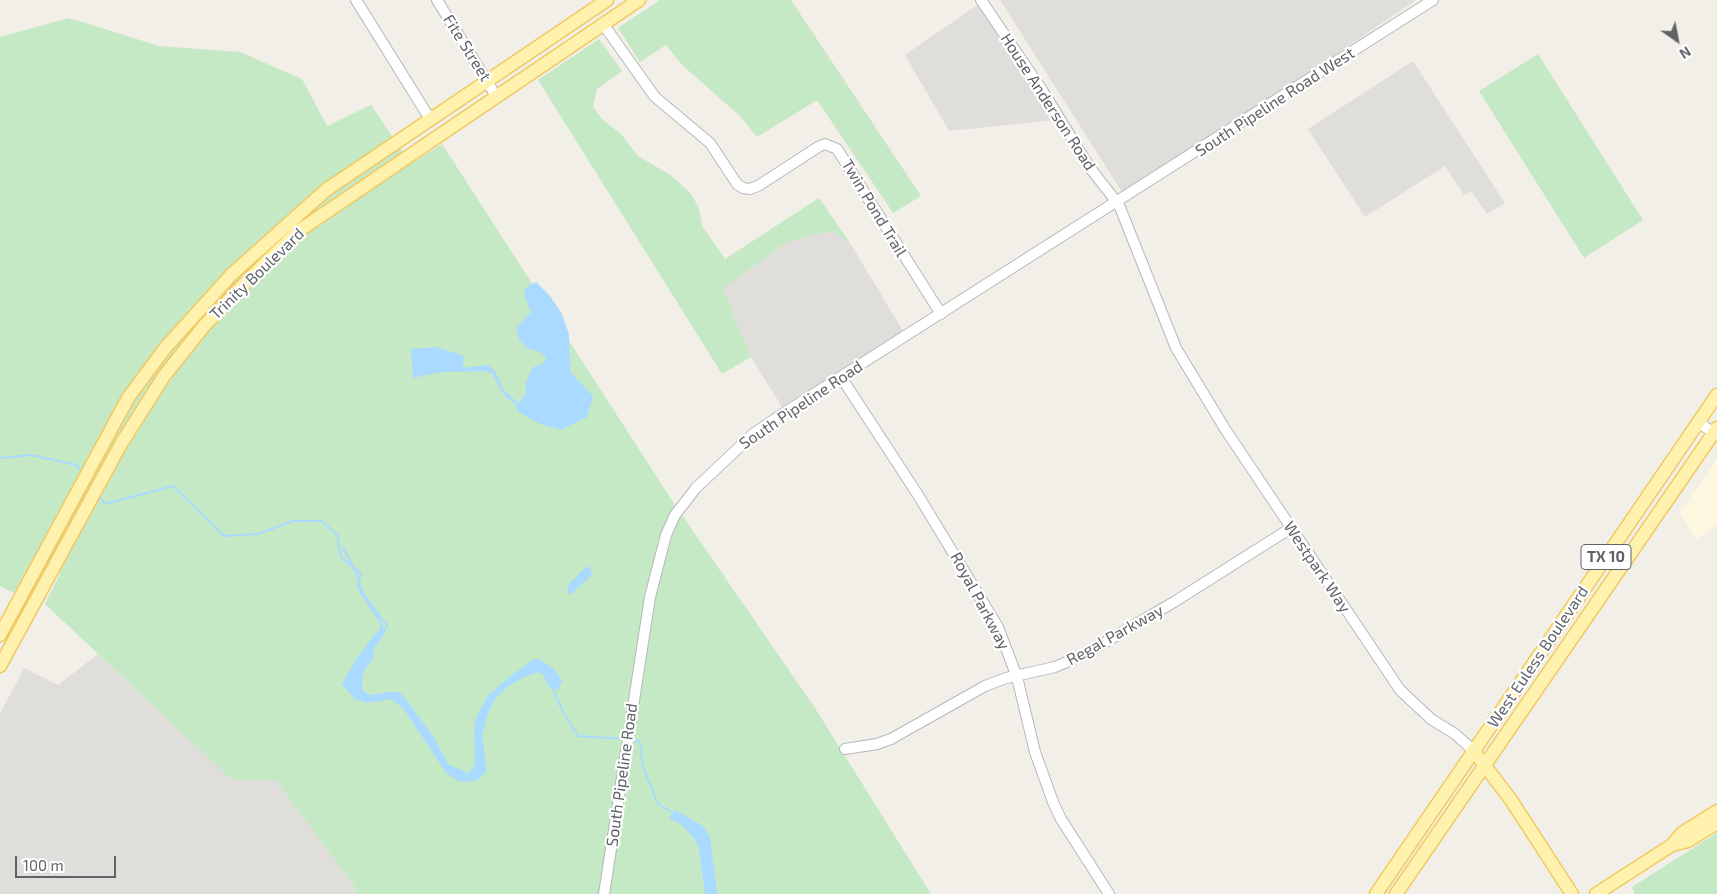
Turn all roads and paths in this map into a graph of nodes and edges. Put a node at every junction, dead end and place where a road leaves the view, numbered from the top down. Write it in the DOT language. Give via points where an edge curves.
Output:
graph roads {
  1 [pos="356,0"];
  2 [pos="437,0"];
  3 [pos="607,0"];
  4 [pos="639,0"];
  5 [pos="982,0"];
  6 [pos="1433,0"];
  7 [pos="603,24"];
  8 [pos="487,81"];
  9 [pos="496,96"];
  10 [pos="430,119"];
  11 [pos="1117,203"];
  12 [pos="941,314"];
  13 [pos="841,378"];
  14 [pos="1717,395"];
  15 [pos="1698,422"];
  16 [pos="1716,432"];
  17 [pos="1633,518"];
  18 [pos="1291,528"];
  19 [pos="1648,528"];
  20 [pos="0,635"];
  21 [pos="0,666"];
  22 [pos="1017,677"];
  23 [pos="845,749"];
  24 [pos="1473,750"];
  25 [pos="1486,766"];
  26 [pos="1717,811"];
  27 [pos="1717,823"];
  28 [pos="1672,845"];
  29 [pos="604,894"];
  30 [pos="1109,894"];
  31 [pos="1376,894"];
  32 [pos="1396,894"];
  33 [pos="1572,894"];
  34 [pos="1596,894"];
  1 -- 10 [label="street"];
  2 -- 8 [label="street, Fite Street"];
  3 -- 8 [label="main road, Trinity Boulevard"];
  4 -- 7 [label="main road, Trinity Boulevard"];
  5 -- 11 [label="street, House Anderson Road" via="1090,168"];
  6 -- 11 [label="street, South Pipeline Road West"];
  7 -- 9 [label="main road, Trinity Boulevard"];
  7 -- 12 [label="street, Twin Pond Trail" via="654,97 715,149 743,188 758,186 825,144 837,149"];
  8 -- 9 [label="street, Fite Street"];
  8 -- 10 [label="main road, Trinity Boulevard"];
  9 -- 21 [label="main road, Trinity Boulevard" via="297,232 204,326 164,376 121,444"];
  10 -- 20 [label="main road, Trinity Boulevard" via="326,190 232,274 166,346 128,398"];
  11 -- 12 [label="street, South Pipeline Road"];
  11 -- 18 [label="street, Westpark Way" via="1176,348"];
  12 -- 13 [label="street, South Pipeline Road"];
  13 -- 22 [label="street, Royal Parkway" via="978,592 998,627"];
  13 -- 29 [label="street, South Pipeline Road" via="753,434 682,505 664,544 650,597 636,677"];
  14 -- 15 [label="main road, West Euless Boulevard / TX 10"];
  15 -- 16 [label="street"];
  15 -- 17 [label="main road, West Euless Boulevard / TX 10"];
  16 -- 19 [label="main road, West Euless Boulevard / TX 10"];
  17 -- 19 [label="main road"];
  17 -- 24 [label="main road, West Euless Boulevard / TX 10"];
  18 -- 22 [label="street, Regal Parkway" via="1085,654 1055,667"];
  18 -- 24 [label="street, Westpark Way" via="1400,690 1431,719"];
  19 -- 25 [label="main road, West Euless Boulevard / TX 10"];
  22 -- 23 [label="street, Regal Parkway" via="985,686 891,739"];
  22 -- 30 [label="street, Royal Parkway" via="1035,752 1060,819"];
  24 -- 25 [label="main road, Westpark Way"];
  24 -- 31 [label="main road, West Euless Boulevard / TX 10"];
  25 -- 32 [label="main road, West Euless Boulevard / TX 10"];
  25 -- 33 [label="main road, Westpark Way"];
  26 -- 28 [label="main road" via="1682,833"];
  27 -- 28 [label="main road" via="1688,841"];
  28 -- 34 [label="main road"];
}
